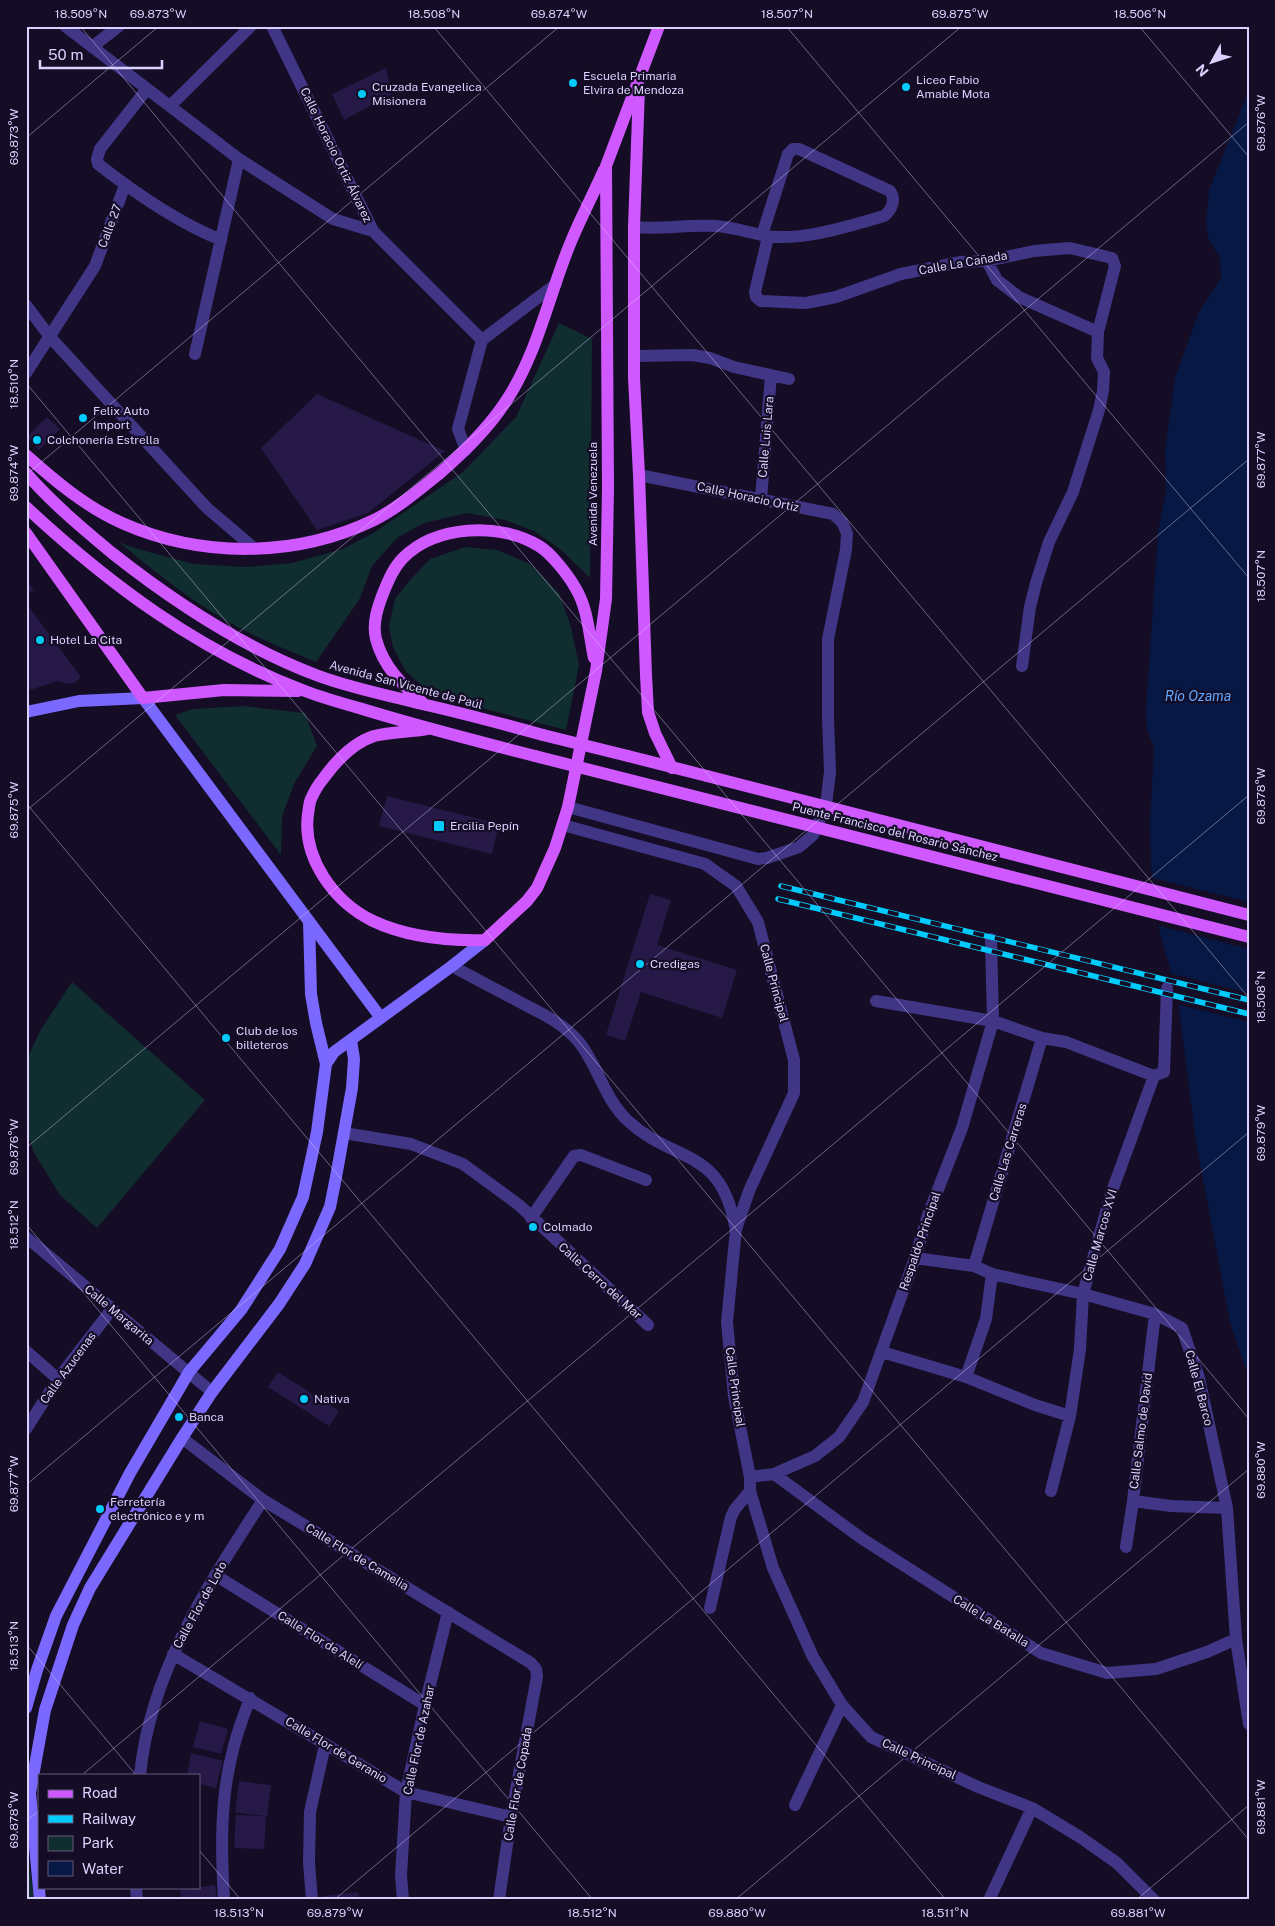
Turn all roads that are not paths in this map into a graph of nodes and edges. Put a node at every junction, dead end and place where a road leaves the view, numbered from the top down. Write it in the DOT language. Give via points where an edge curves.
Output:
graph roads {
  1 [pos="65,26"];
  2 [pos="119,26"];
  3 [pos="252,26"];
  4 [pos="272,26"];
  5 [pos="659,26"];
  6 [pos="92,46"];
  7 [pos="639,79"];
  8 [pos="147,89"];
  9 [pos="170,106"];
  10 [pos="240,159"];
  11 [pos="606,166"];
  12 [pos="125,185"];
  13 [pos="634,226"];
  14 [pos="373,231"];
  15 [pos="765,236"];
  16 [pos="221,240"];
  17 [pos="987,260"];
  18 [pos="556,284"];
  19 [pos="26,306"];
  20 [pos="1098,332"];
  21 [pos="50,337"];
  22 [pos="482,340"];
  23 [pos="195,354"];
  24 [pos="634,356"];
  25 [pos="26,373"];
  26 [pos="771,375"];
  27 [pos="790,379"];
  28 [pos="466,450"];
  29 [pos="26,455"];
  30 [pos="26,473"];
  31 [pos="639,475"];
  32 [pos="760,499"];
  33 [pos="26,507"];
  34 [pos="26,533"];
  35 [pos="255,548"];
  36 [pos="1022,666"];
  37 [pos="596,671"];
  38 [pos="305,691"];
  39 [pos="143,698"];
  40 [pos="424,704"];
  41 [pos="26,712"];
  42 [pos="478,718"];
  43 [pos="427,729"];
  44 [pos="543,735"];
  45 [pos="469,740"];
  46 [pos="672,768"];
  47 [pos="568,807"];
  48 [pos="563,824"];
  49 [pos="1249,915"];
  50 [pos="309,921"];
  51 [pos="1249,937"];
  52 [pos="991,939"];
  53 [pos="485,940"];
  54 [pos="452,966"];
  55 [pos="1167,988"];
  56 [pos="876,1001"];
  57 [pos="381,1018"];
  58 [pos="993,1021"];
  59 [pos="1042,1038"];
  60 [pos="351,1040"];
  61 [pos="326,1064"];
  62 [pos="1154,1076"];
  63 [pos="344,1133"];
  64 [pos="646,1180"];
  65 [pos="532,1218"];
  66 [pos="736,1229"];
  67 [pos="26,1237"];
  68 [pos="915,1258"];
  69 [pos="974,1266"];
  70 [pos="992,1274"];
  71 [pos="1083,1294"];
  72 [pos="112,1309"];
  73 [pos="1155,1314"];
  74 [pos="648,1324"];
  75 [pos="26,1351"];
  76 [pos="882,1352"];
  77 [pos="189,1372"];
  78 [pos="966,1377"];
  79 [pos="58,1379"];
  80 [pos="212,1392"];
  81 [pos="1070,1416"];
  82 [pos="26,1429"];
  83 [pos="182,1438"];
  84 [pos="774,1474"];
  85 [pos="750,1477"];
  86 [pos="750,1491"];
  87 [pos="1051,1491"];
  88 [pos="263,1500"];
  89 [pos="1133,1501"];
  90 [pos="1227,1508"];
  91 [pos="1126,1548"];
  92 [pos="215,1575"];
  93 [pos="710,1608"];
  94 [pos="448,1612"];
  95 [pos="1236,1639"];
  96 [pos="173,1654"];
  97 [pos="536,1669"];
  98 [pos="250,1698"];
  99 [pos="425,1705"];
  100 [pos="842,1705"];
  101 [pos="26,1708"];
  102 [pos="1249,1724"];
  103 [pos="324,1745"];
  104 [pos="140,1774"];
  105 [pos="406,1792"];
  106 [pos="795,1805"];
  107 [pos="1032,1808"];
  108 [pos="32,1814"];
  109 [pos="511,1818"];
  110 [pos="38,1878"];
  111 [pos="224,1900"];
  112 [pos="312,1900"];
  113 [pos="403,1900"];
  114 [pos="500,1900"];
  115 [pos="989,1900"];
  116 [pos="1154,1900"];
  1 -- 6 [label="street"];
  2 -- 6 [label="street"];
  3 -- 9 [label="street"];
  4 -- 14 [label="street, Calle Horacio Ortiz Álvarez"];
  5 -- 7 [label="main road, Avenida Venezuela"];
  6 -- 8 [label="street"];
  7 -- 11 [label="main road, Avenida Venezuela"];
  7 -- 13 [label="main road"];
  8 -- 9 [label="street"];
  8 -- 12 [label="street" via="100,149 97,159 98,164"];
  9 -- 10 [label="street"];
  10 -- 14 [label="street" via="332,219"];
  10 -- 16 [label="street"];
  11 -- 18 [label="main road" via="570,244"];
  11 -- 37 [label="main road, Avenida Venezuela" via="606,599"];
  12 -- 16 [label="street" via="200,232"];
  12 -- 21 [label="street, Calle 27" via="95,266"];
  13 -- 15 [label="street" via="655,229 717,226"];
  13 -- 24 [label="main road"];
  14 -- 22 [label="street, Calle Horacio Ortiz Álvarez"];
  15 -- 15 [label="street" via="836,230 884,216 894,200 890,190 793,149 788,154"];
  15 -- 17 [label="street, Calle La Cañada" via="755,292 761,301 806,303 836,297 901,274"];
  16 -- 23 [label="street"];
  17 -- 20 [label="street" via="997,280 1019,297"];
  17 -- 20 [label="street, Calle La Cañada" via="1070,248 1112,258 1115,266"];
  18 -- 22 [label="street"];
  18 -- 28 [label="main road" via="539,333 508,399"];
  19 -- 21 [label="street"];
  20 -- 36 [label="street" via="1097,358 1104,372 1099,410 1073,492 1049,542 1036,583"];
  21 -- 25 [label="street, Calle 27"];
  21 -- 35 [label="street" via="207,508"];
  22 -- 28 [label="street" via="458,429"];
  24 -- 26 [label="street" via="693,354"];
  24 -- 31 [label="main road"];
  26 -- 27 [label="street"];
  26 -- 32 [label="street, Calle Luis Lara"];
  28 -- 35 [label="main road" via="412,496 374,520 336,536 292,546"];
  29 -- 35 [label="main road" via="86,503 120,522 163,539 205,547"];
  30 -- 40 [label="main road, Avenida San Vicente de Paúl" via="87,533 146,580 198,615 264,652 316,675"];
  31 -- 32 [label="street, Calle Horacio Ortiz"];
  31 -- 46 [label="main road" via="648,712"];
  32 -- 47 [label="street, Calle Horacio Ortiz" via="833,514 847,533 828,639 830,772 826,805 814,835 799,847 758,859"];
  33 -- 38 [label="main road" via="120,589 184,632"];
  34 -- 39 [label="main road"];
  37 -- 40 [label="main road" via="586,612 576,589 540,546 499,532 439,535 403,558 390,577 375,616 375,638 382,656 404,687"];
  37 -- 47 [label="main road, Avenida Venezuela"];
  38 -- 39 [label="main road" via="224,690"];
  38 -- 43 [label="main road"];
  39 -- 41 [label="main road" via="80,700"];
  39 -- 50 [label="main road"];
  40 -- 42 [label="main road, Avenida San Vicente de Paúl"];
  42 -- 44 [label="main road, Avenida San Vicente de Paúl"];
  42 -- 45 [label="main road"];
  43 -- 45 [label="main road"];
  43 -- 53 [label="main road" via="374,736 352,747 333,765 310,800 308,846 316,867 331,886 350,906 372,920 421,935 463,941"];
  44 -- 46 [label="main road, Puente Francisco del Rosario Sánchez, bridge"];
  45 -- 51 [label="main road, Puente Francisco del Rosario Sánchez, bridge"];
  46 -- 49 [label="main road, Puente Francisco del Rosario Sánchez, bridge"];
  47 -- 48 [label="main road, Avenida Venezuela"];
  48 -- 53 [label="main road, Avenida Venezuela" via="538,888"];
  48 -- 66 [label="street, Calle Principal" via="705,864 736,886 758,922 794,1060 794,1093 748,1191"];
  50 -- 57 [label="main road"];
  50 -- 61 [label="main road" via="311,994"];
  52 -- 58 [label="street, Respaldo Principal"];
  53 -- 54 [label="main road"];
  54 -- 57 [label="main road"];
  54 -- 66 [label="street" via="546,1014 566,1029 583,1048 605,1091 626,1118 653,1139 691,1156 713,1174 728,1198"];
  55 -- 62 [label="street, Calle Marcos XVI" via="1164,1072"];
  56 -- 58 [label="street"];
  57 -- 60 [label="main road"];
  58 -- 59 [label="street"];
  58 -- 68 [label="street, Respaldo Principal" via="962,1128"];
  59 -- 62 [label="street" via="1066,1042"];
  59 -- 69 [label="street, Calle Las Carreras"];
  60 -- 61 [label="main road" via="334,1052"];
  60 -- 63 [label="main road" via="354,1059 352,1088"];
  61 -- 77 [label="main road" via="317,1132 303,1197 280,1249 242,1310"];
  62 -- 71 [label="street, Calle Marcos XVI" via="1111,1194"];
  63 -- 65 [label="street, Calle Cerro del Mar" via="411,1144 463,1164"];
  63 -- 80 [label="main road" via="330,1207 305,1264"];
  64 -- 65 [label="street" via="581,1155 574,1156"];
  65 -- 74 [label="street, Calle Cerro del Mar"];
  66 -- 85 [label="street, Calle Principal" via="727,1322 734,1396"];
  67 -- 72 [label="street, Calle Margarita"];
  68 -- 69 [label="street, Calle El Barco"];
  68 -- 76 [label="street, Respaldo Principal"];
  69 -- 70 [label="street, Calle El Barco"];
  70 -- 71 [label="street, Calle El Barco"];
  70 -- 78 [label="street" via="986,1319"];
  71 -- 73 [label="street, Calle El Barco"];
  71 -- 81 [label="street, Calle Marcos XVI" via="1080,1350"];
  72 -- 77 [label="street, Calle Margarita"];
  72 -- 79 [label="street, Calle Azucenas"];
  73 -- 89 [label="street, Calle Salmo de David"];
  73 -- 90 [label="street, Calle El Barco" via="1182,1328 1199,1378"];
  75 -- 79 [label="street"];
  76 -- 78 [label="street"];
  76 -- 84 [label="street, Respaldo Principal" via="863,1402 839,1437 815,1456"];
  77 -- 80 [label="street, Calle Margarita"];
  77 -- 101 [label="main road" via="130,1473 56,1616"];
  78 -- 81 [label="street"];
  79 -- 82 [label="street, Calle Azucenas"];
  80 -- 83 [label="main road"];
  81 -- 87 [label="street, Calle Marcos XVI"];
  83 -- 88 [label="street, Calle Flor de Camelia"];
  83 -- 108 [label="main road" via="90,1588 73,1625 45,1710 30,1793"];
  84 -- 85 [label="street, Respaldo Principal"];
  84 -- 95 [label="street, Calle La Batalla" via="861,1538 1041,1652 1107,1673 1156,1669"];
  85 -- 86 [label="street, Calle Principal"];
  86 -- 93 [label="street" via="731,1517"];
  86 -- 100 [label="street, Calle Principal" via="774,1568 813,1657"];
  88 -- 92 [label="street, Calle Flor de Loto"];
  88 -- 94 [label="street, Calle Flor de Camelia"];
  89 -- 90 [label="street"];
  89 -- 91 [label="street, Calle Salmo de David"];
  90 -- 95 [label="street, Calle El Barco"];
  92 -- 96 [label="street, Calle Flor de Loto"];
  92 -- 99 [label="street, Calle Flor de Alelí"];
  94 -- 97 [label="street, Calle Flor de Camelia"];
  94 -- 99 [label="street, Calle Flor de Azahar"];
  95 -- 102 [label="street, Calle El Barco"];
  96 -- 98 [label="street, Calle Flor de Geranio"];
  96 -- 104 [label="street, Calle Flor de Loto" via="151,1716"];
  97 -- 109 [label="street, Calle Flor de Copada"];
  98 -- 103 [label="street, Calle Flor de Geranio"];
  98 -- 111 [label="street" via="233,1749 225,1792 222,1822"];
  99 -- 105 [label="street, Calle Flor de Azahar"];
  100 -- 106 [label="street"];
  100 -- 107 [label="street, Calle Principal" via="872,1736 978,1787"];
  103 -- 105 [label="street, Calle Flor de Geranio"];
  103 -- 112 [label="street" via="310,1812"];
  105 -- 109 [label="street, Calle Flor de Geranio"];
  105 -- 113 [label="street, Calle Flor de Azahar" via="401,1875"];
  107 -- 115 [label="street"];
  107 -- 116 [label="street, Calle Principal" via="1116,1863"];
  108 -- 110 [label="main road"];
  109 -- 114 [label="street, Calle Flor de Copada"];
}
